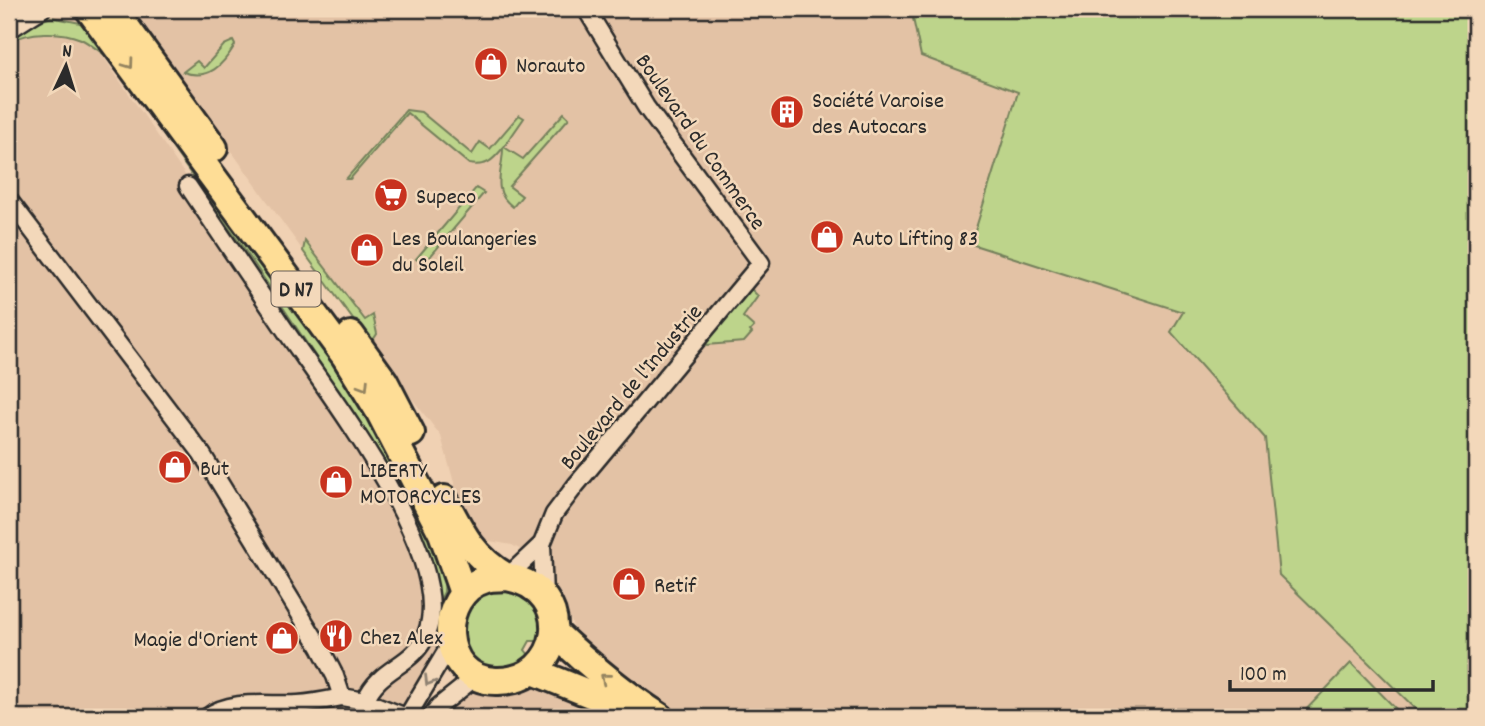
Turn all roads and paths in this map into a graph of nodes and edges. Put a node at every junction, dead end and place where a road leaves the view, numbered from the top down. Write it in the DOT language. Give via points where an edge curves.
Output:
graph roads {
  1 [pos="42,9"];
  2 [pos="89,9"];
  3 [pos="113,9"];
  4 [pos="586,9"];
  5 [pos="9,30"];
  6 [pos="188,186"];
  7 [pos="9,200"];
  8 [pos="761,263"];
  9 [pos="542,544"];
  10 [pos="507,577"];
  11 [pos="463,593"];
  12 [pos="544,596"];
  13 [pos="555,633"];
  14 [pos="450,645"];
  15 [pos="533,671"];
  16 [pos="477,676"];
  17 [pos="342,697"];
  18 [pos="365,701"];
  19 [pos="207,717"];
  20 [pos="406,717"];
  21 [pos="431,717"];
  22 [pos="630,717"];
  23 [pos="660,717"];
  1 -- 5 [label="street"];
  2 -- 11 [label="main road, D N7, one-way" via="345,356 442,533"];
  3 -- 10 [label="main road, D N7" via="384,382 475,552"];
  4 -- 8 [label="street, Boulevard du Commerce" via="646,107"];
  6 -- 18 [label="street" via="397,501 422,559 430,584 428,631 410,658 370,687"];
  7 -- 17 [label="street" via="202,454 320,647"];
  8 -- 9 [label="street, Boulevard de l'Industrie" via="569,494 554,514"];
  9 -- 10 [label="street, Boulevard de l'Industrie"];
  9 -- 12 [label="street, Boulevard de l'Industrie"];
  10 -- 11 [label="main road" via="488,578"];
  10 -- 12 [label="main road" via="521,580"];
  11 -- 14 [label="main road" via="450,620"];
  12 -- 13 [label="main road" via="552,608"];
  13 -- 15 [label="main road" via="544,659"];
  23 -- 13 [label="main road, one-way" via="626,695"];
  14 -- 16 [label="main road" via="455,657"];
  14 -- 20 [label="street, one-way"];
  15 -- 16 [label="main road" via="518,679 495,681"];
  15 -- 22 [label="main road" via="595,696"];
  16 -- 21 [label="street"];
  17 -- 18 [label="street"];
  17 -- 19 [label="street" via="298,704 244,704"];
  18 -- 20 [label="street"];
}
